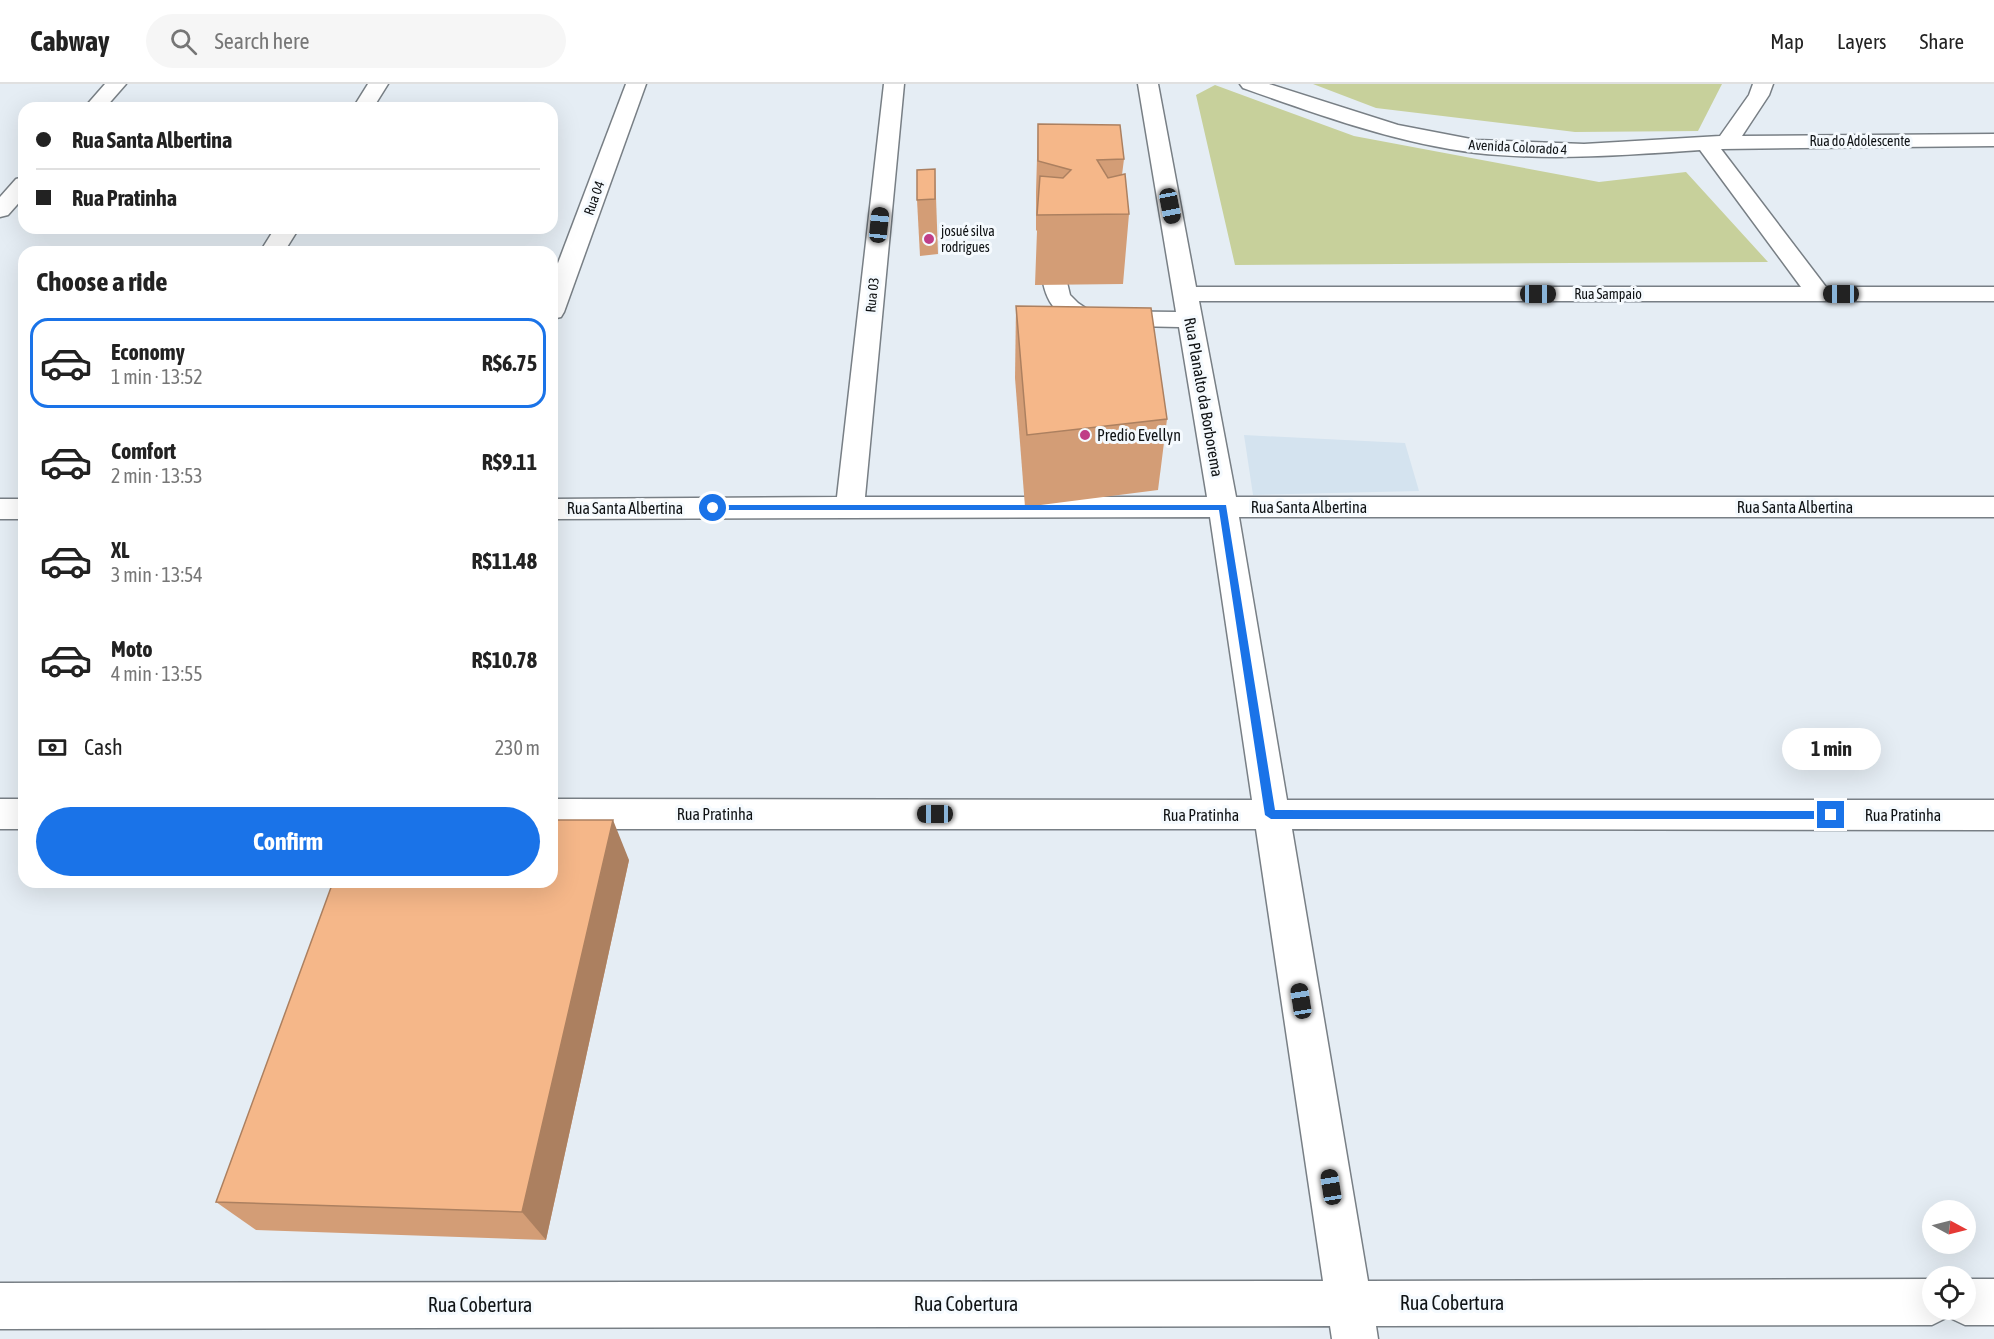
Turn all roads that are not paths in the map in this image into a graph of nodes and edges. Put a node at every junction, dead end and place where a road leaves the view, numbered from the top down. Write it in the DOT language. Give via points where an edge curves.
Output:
graph roads {
  1 [pos="116,84"];
  2 [pos="378,84"];
  3 [pos="636,84"];
  4 [pos="894,84"];
  5 [pos="1250,84"];
  6 [pos="1763,84"];
  7 [pos="1155,88"];
  8 [pos="100,102"];
  9 [pos="367,102"];
  10 [pos="1764,116"];
  11 [pos="1994,140"];
  12 [pos="1837,141"];
  13 [pos="1716,142"];
  14 [pos="18,190"];
  15 [pos="0,210"];
  16 [pos="1053,215"];
  17 [pos="1819,294"];
  18 [pos="1994,294"];
  19 [pos="558,296"];
  20 [pos="1189,307"];
  21 [pos="1085,318"];
  22 [pos="1059,328"];
  23 [pos="850,507"];
  24 [pos="1223,507"];
  25 [pos="1994,507"];
  26 [pos="0,509"];
  27 [pos="18,509"];
  28 [pos="558,509"];
  29 [pos="0,814"];
  30 [pos="18,814"];
  31 [pos="558,814"];
  32 [pos="1271,815"];
  33 [pos="1994,815"];
  34 [pos="1922,1302"];
  35 [pos="1976,1302"];
  36 [pos="1994,1302"];
  37 [pos="0,1306"];
  38 [pos="1352,1321"];
  1 -- 8 [label="street"];
  2 -- 9 [label="street"];
  3 -- 19 [label="street, Rua 04"];
  4 -- 23 [label="street, Rua 03"];
  5 -- 13 [label="street, Avenida Colorado 4" via="1383,128 1488,147 1568,150"];
  6 -- 10 [label="street"];
  7 -- 20 [label="street, Rua Planalto da Borborema"];
  10 -- 12 [label="street"];
  10 -- 13 [label="street"];
  11 -- 12 [label="street, Rua do Adolescente"];
  12 -- 13 [label="street, Rua do Adolescente"];
  13 -- 17 [label="street"];
  14 -- 15 [label="street"];
  16 -- 21 [label="street" via="1053,274 1058,297"];
  17 -- 18 [label="street, Rua Sampaio"];
  17 -- 20 [label="street, Rua Sampaio"];
  20 -- 21 [label="street, Rua Sampaio"];
  20 -- 24 [label="street, Rua Planalto da Borborema"];
  21 -- 22 [label="street, Rua Sampaio" via="1058,320"];
  23 -- 24 [label="street, Rua Santa Albertina"];
  23 -- 28 [label="street, Rua Santa Albertina"];
  24 -- 25 [label="street, Rua Santa Albertina"];
  24 -- 32 [label="street, Rua Planalto da Borborema"];
  26 -- 27 [label="street"];
  29 -- 30 [label="street"];
  31 -- 32 [label="street, Rua Pratinha"];
  32 -- 33 [label="street, Rua Pratinha"];
  32 -- 38 [label="street, Rua Planalto da Borborema"];
  34 -- 38 [label="street, Rua Cobertura"];
  35 -- 36 [label="street"];
  37 -- 38 [label="street, Rua Cobertura"];
}
